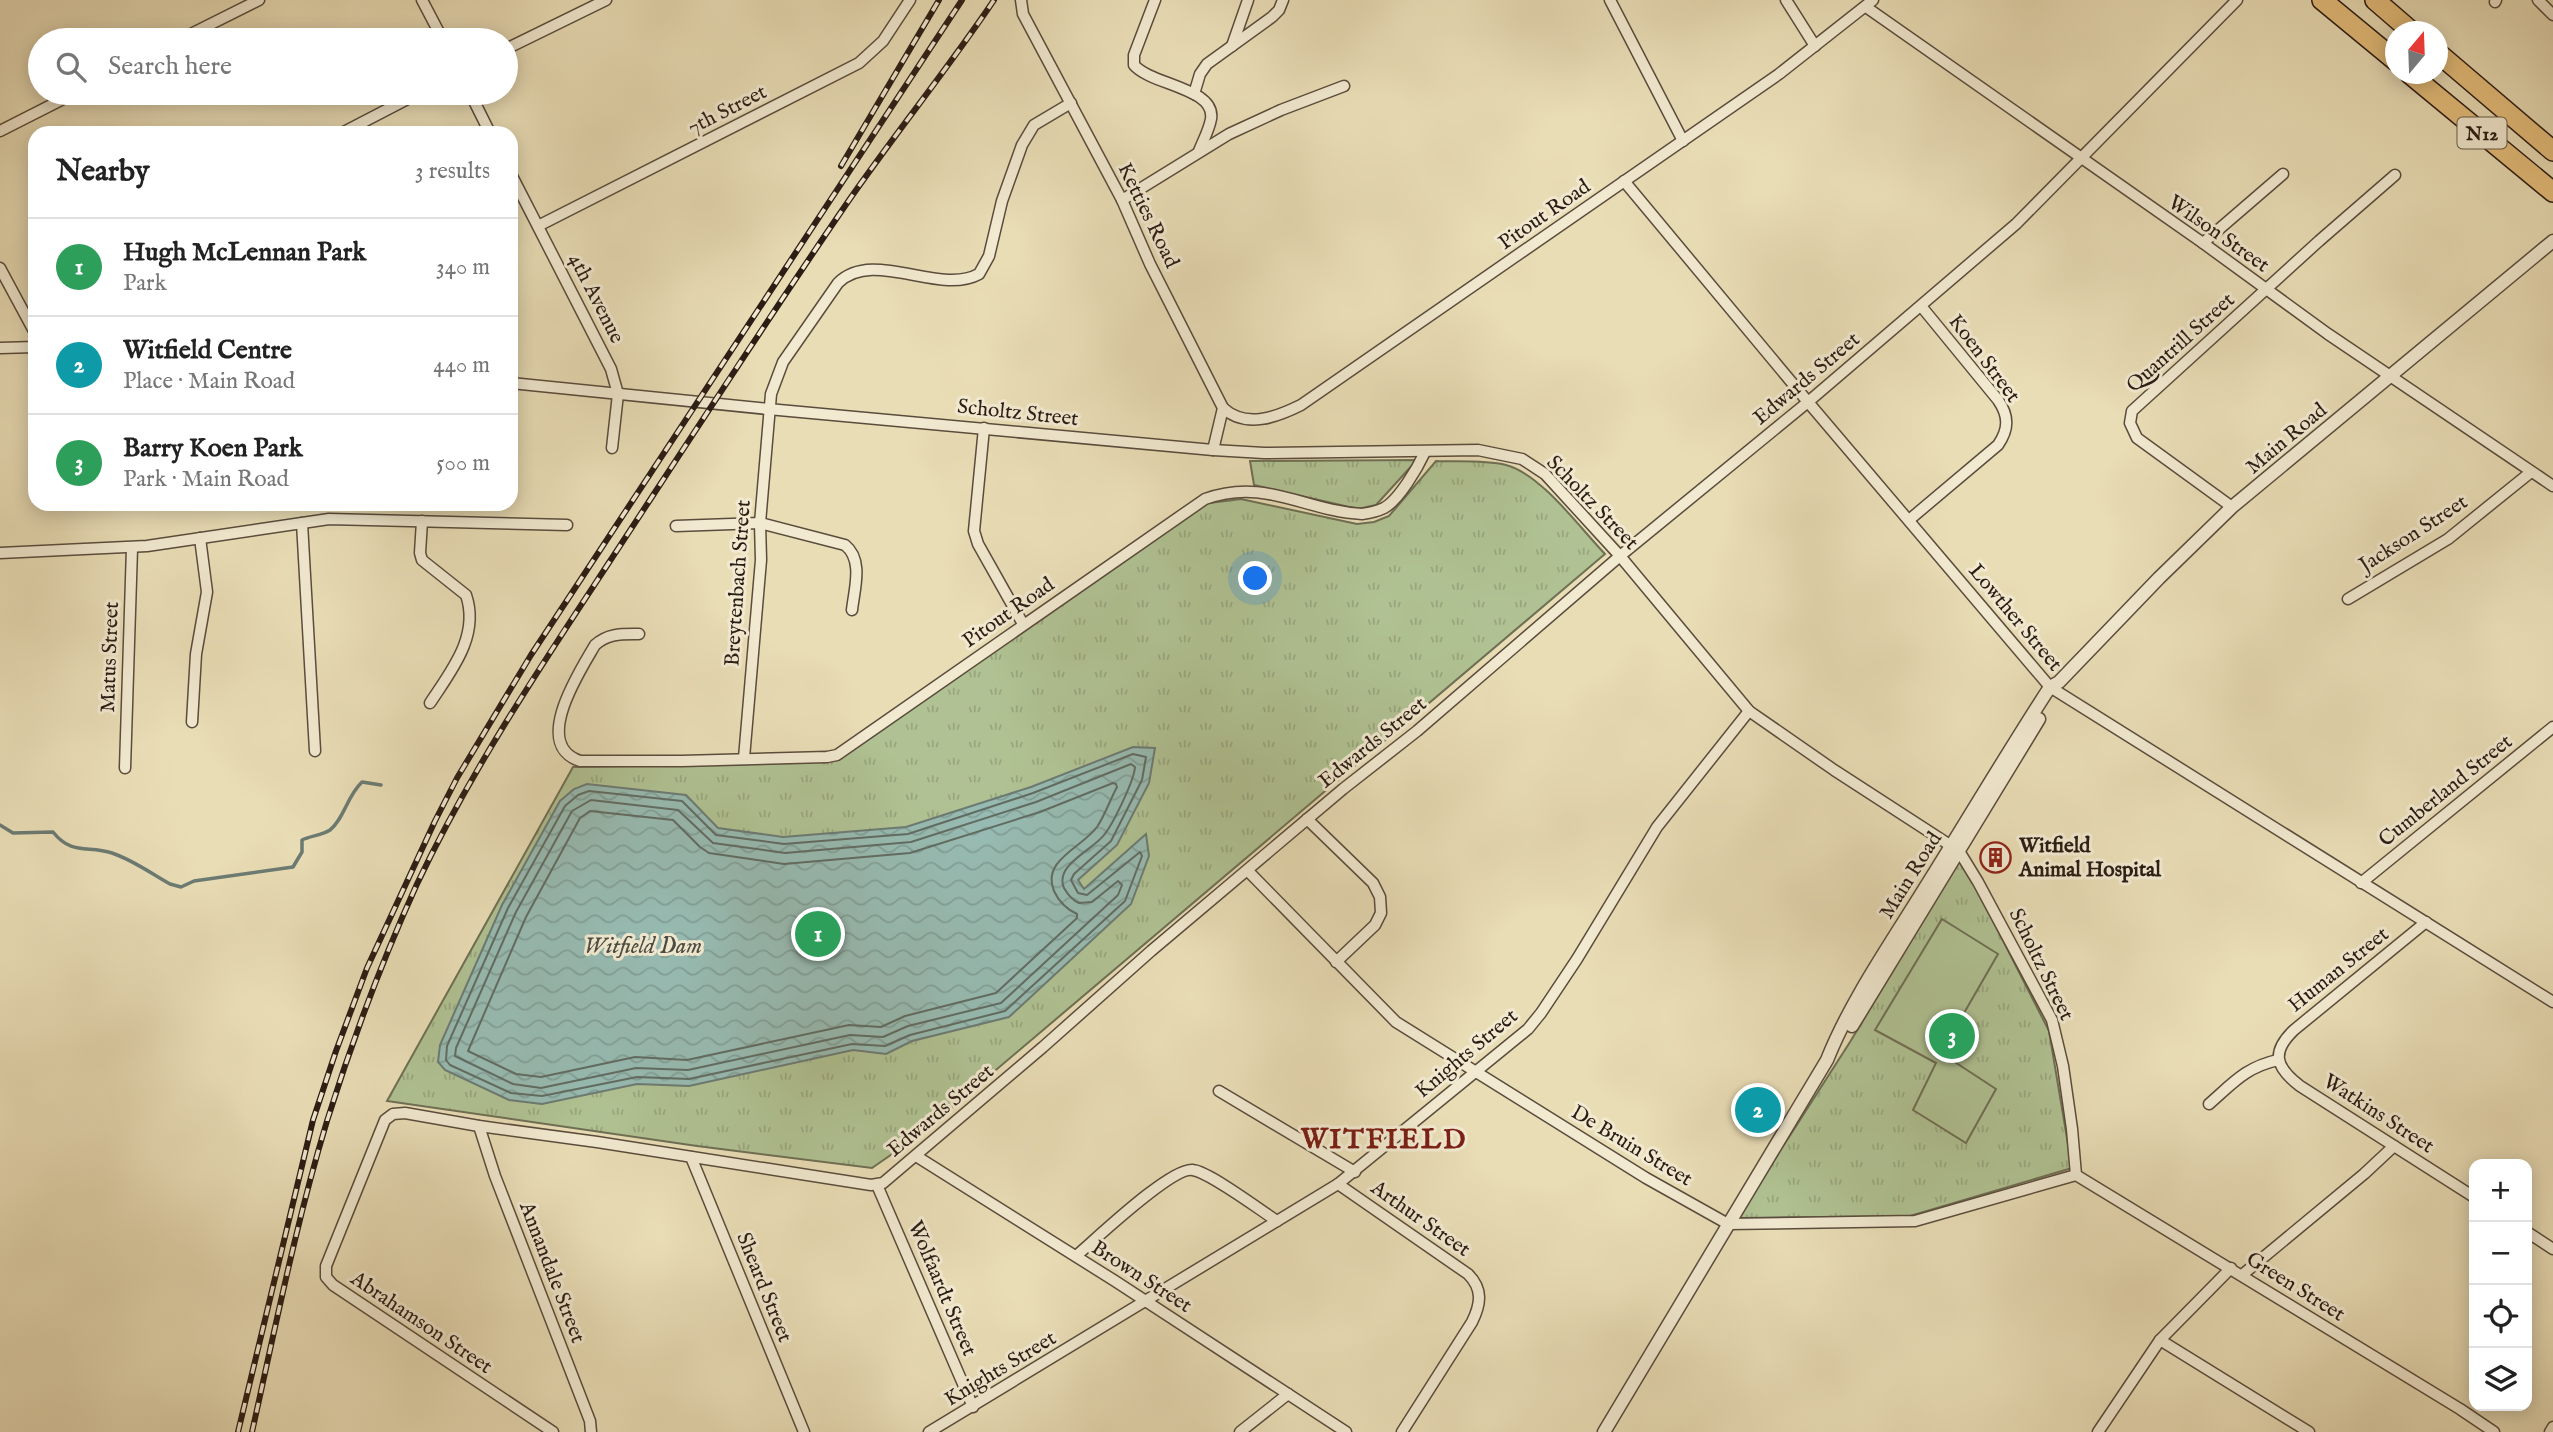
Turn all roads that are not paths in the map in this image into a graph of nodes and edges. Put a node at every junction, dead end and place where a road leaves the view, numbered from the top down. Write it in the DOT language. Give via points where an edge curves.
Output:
graph roads {
  1 [pos="259,0"];
  2 [pos="422,0"];
  3 [pos="606,0"];
  4 [pos="910,0"];
  5 [pos="1021,0"];
  6 [pos="1155,0"];
  7 [pos="1248,0"];
  8 [pos="1283,0"];
  9 [pos="1610,0"];
  10 [pos="1786,0"];
  11 [pos="2237,0"];
  12 [pos="2322,0"];
  13 [pos="2375,0"];
  14 [pos="2538,0"];
  15 [pos="1870,3"];
  16 [pos="2553,15"];
  17 [pos="2399,21"];
  18 [pos="203,28"];
  19 [pos="437,28"];
  20 [pos="518,43"];
  21 [pos="1232,46"];
  22 [pos="1815,46"];
  23 [pos="2385,52"];
  24 [pos="2448,62"];
  25 [pos="2422,84"];
  26 [pos="1343,86"];
  27 [pos="1194,94"];
  28 [pos="1071,103"];
  29 [pos="51,105"];
  30 [pos="396,105"];
  31 [pos="476,105"];
  32 [pos="355,126"];
  33 [pos="486,126"];
  34 [pos="0,131"];
  35 [pos="1683,141"];
  36 [pos="1199,151"];
  37 [pos="2553,151"];
  38 [pos="2081,158"];
  39 [pos="2283,174"];
  40 [pos="2395,175"];
  41 [pos="1624,181"];
  42 [pos="518,187"];
  43 [pos="2553,192"];
  44 [pos="1122,200"];
  45 [pos="538,226"];
  46 [pos="2553,241"];
  47 [pos="2203,243"];
  48 [pos="0,268"];
  49 [pos="2267,290"];
  50 [pos="1921,306"];
  51 [pos="28,320"];
  52 [pos="28,347"];
  53 [pos="0,348"];
  54 [pos="2391,375"];
  55 [pos="518,384"];
  56 [pos="618,394"];
  57 [pos="1808,402"];
  58 [pos="1223,408"];
  59 [pos="768,409"];
  60 [pos="984,428"];
  61 [pos="612,448"];
  62 [pos="1213,450"];
  63 [pos="1425,452"];
  64 [pos="2531,472"];
  65 [pos="2553,486"];
  66 [pos="2232,507"];
  67 [pos="1909,520"];
  68 [pos="422,521"];
  69 [pos="302,523"];
  70 [pos="760,523"];
  71 [pos="567,525"];
  72 [pos="676,526"];
  73 [pos="200,538"];
  74 [pos="132,548"];
  75 [pos="0,553"];
  76 [pos="1620,556"];
  77 [pos="2348,598"];
  78 [pos="852,611"];
  79 [pos="1023,624"];
  80 [pos="639,634"];
  81 [pos="2055,687"];
  82 [pos="430,703"];
  83 [pos="1749,711"];
  84 [pos="192,722"];
  85 [pos="2553,727"];
  86 [pos="315,751"];
  87 [pos="744,758"];
  88 [pos="125,768"];
  89 [pos="1307,819"];
  90 [pos="1955,848"];
  91 [pos="1248,871"];
  92 [pos="2361,883"];
  93 [pos="2426,922"];
  94 [pos="1336,962"];
  95 [pos="2553,1002"];
  96 [pos="2279,1055"];
  97 [pos="1474,1071"];
  98 [pos="1219,1091"];
  99 [pos="2209,1104"];
  100 [pos="405,1113"];
  101 [pos="478,1126"];
  102 [pos="2394,1146"];
  103 [pos="916,1156"];
  104 [pos="691,1157"];
  105 [pos="1355,1172"];
  106 [pos="2076,1175"];
  107 [pos="1338,1184"];
  108 [pos="877,1185"];
  109 [pos="2469,1194"];
  110 [pos="1277,1222"];
  111 [pos="1728,1224"];
  112 [pos="2532,1235"];
  113 [pos="2553,1250"];
  114 [pos="1076,1256"];
  115 [pos="2231,1268"];
  116 [pos="2242,1275"];
  117 [pos="1146,1302"];
  118 [pos="2160,1340"];
  119 [pos="1288,1394"];
  120 [pos="974,1407"];
  121 [pos="2553,1427"];
  122 [pos="553,1432"];
  123 [pos="591,1432"];
  124 [pos="804,1432"];
  125 [pos="929,1432"];
  126 [pos="1240,1432"];
  127 [pos="1346,1432"];
  128 [pos="1402,1432"];
  129 [pos="1604,1432"];
  130 [pos="2098,1432"];
  131 [pos="2309,1432"];
  132 [pos="2494,1432"];
  133 [pos="2550,1432"];
  1 -- 18 [label="street"];
  2 -- 19 [label="street"];
  3 -- 20 [label="street"];
  4 -- 45 [label="street, 7th Street" via="883,41 859,63"];
  5 -- 28 [label="street, Ketties Road" via="1023,14"];
  6 -- 27 [label="street" via="1134,65 1149,77"];
  7 -- 21 [label="street"];
  8 -- 21 [label="street" via="1272,17"];
  9 -- 35 [label="street"];
  10 -- 22 [label="street"];
  11 -- 38 [label="street, Edwards Street"];
  12 -- 23 [label="highway"];
  13 -- 17 [label="highway"];
  14 -- 16 [label="street"];
  15 -- 22 [label="street, Pitout Road"];
  15 -- 38 [label="street, Wilson Street"];
  21 -- 27 [label="street" via="1203,68"];
  22 -- 35 [label="street, Pitout Road"];
  24 -- 37 [label="highway, N12"];
  25 -- 43 [label="highway, N12"];
  26 -- 36 [label="street" via="1271,114"];
  27 -- 36 [label="street" via="1206,102 1211,116"];
  28 -- 44 [label="street, Ketties Road"];
  28 -- 59 [label="street, Breytenbach Street" via="1034,125 1022,145 989,256 979,274 961,280 869,269 848,274 783,362"];
  29 -- 34 [label="street"];
  30 -- 32 [label="street"];
  31 -- 33 [label="street"];
  35 -- 41 [label="street, Pitout Road"];
  36 -- 44 [label="street"];
  38 -- 47 [label="street, Wilson Street"];
  38 -- 50 [label="street, Edwards Street" via="2016,224"];
  39 -- 47 [label="street"];
  40 -- 49 [label="street, Quantrill Street"];
  41 -- 57 [label="street, Lowther Street"];
  41 -- 58 [label="street, Pitout Road" via="1301,405 1281,415 1255,419 1235,416"];
  42 -- 45 [label="street, 4th Avenue"];
  44 -- 58 [label="street, Ketties Road"];
  45 -- 56 [label="street, 4th Avenue" via="611,369"];
  46 -- 54 [label="street, Main Road"];
  47 -- 49 [label="street, Wilson Street"];
  48 -- 51 [label="street"];
  49 -- 54 [label="street, Wilson Street"];
  49 -- 66 [label="street, Quantrill Street" via="2137,406 2130,418 2137,438"];
  50 -- 57 [label="street, Edwards Street"];
  50 -- 67 [label="street, Koen Street" via="1998,400 2008,422 1998,445"];
  52 -- 53 [label="street"];
  54 -- 64 [label="street, Wilson Street"];
  54 -- 66 [label="street, Main Road"];
  55 -- 56 [label="street, Scholtz Street"];
  56 -- 59 [label="street, Scholtz Street"];
  56 -- 61 [label="street, 4th Avenue"];
  57 -- 67 [label="street, Lowther Street"];
  57 -- 76 [label="street, Edwards Street"];
  58 -- 62 [label="street"];
  59 -- 60 [label="street, Scholtz Street"];
  59 -- 70 [label="street, Breytenbach Street"];
  60 -- 62 [label="street, Scholtz Street"];
  60 -- 79 [label="street" via="974,531"];
  62 -- 63 [label="street, Scholtz Street"];
  63 -- 76 [label="street, Scholtz Street" via="1490,452 1529,463 1552,481"];
  63 -- 79 [label="street, Pitout Road" via="1391,503 1362,514 1248,490 1205,499"];
  64 -- 65 [label="street, Wilson Street"];
  64 -- 77 [label="street, Jackson Street" via="2448,539"];
  66 -- 81 [label="street, Main Road"];
  67 -- 81 [label="street, Lowther Street"];
  68 -- 69 [label="street" via="329,519"];
  68 -- 71 [label="street"];
  68 -- 82 [label="street" via="422,560 466,594 468,602 465,648"];
  69 -- 73 [label="street"];
  69 -- 86 [label="street"];
  70 -- 72 [label="street"];
  70 -- 78 [label="street" via="831,540 852,551 856,564"];
  70 -- 87 [label="street, Breytenbach Street" via="761,560"];
  73 -- 74 [label="street"];
  73 -- 84 [label="street" via="206,592"];
  74 -- 75 [label="street"];
  74 -- 88 [label="street, Matus Street"];
  76 -- 83 [label="street, Scholtz Street"];
  76 -- 89 [label="street, Edwards Street"];
  79 -- 87 [label="street, Pitout Road" via="837,755"];
  80 -- 87 [label="street, Pitout Road" via="612,634 594,645 561,714 561,743 570,758"];
  81 -- 90 [label="street, Main Road"];
  81 -- 92 [label="street, Lowther Street"];
  83 -- 90 [label="street, Scholtz Street"];
  83 -- 97 [label="street, Knights Street" via="1657,827 1541,1013 1528,1029"];
  85 -- 92 [label="street, Cumberland Street"];
  89 -- 91 [label="street, Edwards Street"];
  89 -- 94 [label="street" via="1373,883 1380,897 1381,913 1375,925"];
  90 -- 106 [label="street, Scholtz Street" via="1978,881 2052,1020 2065,1078"];
  90 -- 111 [label="street, Main Road" via="1842,1043 1827,1060"];
  91 -- 94 [label="street, De Bruin Street"];
  91 -- 103 [label="street, Edwards Street"];
  92 -- 93 [label="street, Lowther Street"];
  93 -- 95 [label="street, Lowther Street"];
  93 -- 96 [label="street, Human Street" via="2294,1030 2283,1041"];
  94 -- 97 [label="street, De Bruin Street" via="1396,1022"];
  96 -- 99 [label="street" via="2248,1070"];
  96 -- 102 [label="street, Watkins Street" via="2286,1074 2300,1086"];
  97 -- 105 [label="street, Knights Street"];
  97 -- 111 [label="street, De Bruin Street"];
  98 -- 105 [label="street"];
  100 -- 101 [label="street, Edwards Street"];
  100 -- 122 [label="street, Abrahamson Street" via="393,1114 380,1130 326,1266 327,1277"];
  101 -- 104 [label="street, Edwards Street"];
  101 -- 123 [label="street, Annandale Street"];
  102 -- 109 [label="street, Watkins Street"];
  102 -- 116 [label="street"];
  103 -- 108 [label="street, Edwards Street"];
  103 -- 114 [label="street, Brown Street"];
  104 -- 108 [label="street, Edwards Street"];
  104 -- 124 [label="street, Sheard Street"];
  105 -- 107 [label="street, Knights Street"];
  106 -- 111 [label="street, De Bruin Street" via="1915,1222"];
  106 -- 115 [label="street, Green Street"];
  107 -- 110 [label="street, Knights Street"];
  107 -- 128 [label="street, Arthur Street" via="1468,1274 1479,1292 1480,1304 1472,1321"];
  108 -- 120 [label="street, Wolfaardt Street"];
  110 -- 114 [label="street" via="1202,1173 1187,1170 1160,1184"];
  110 -- 117 [label="street, Knights Street"];
  111 -- 129 [label="street, Main Road"];
  112 -- 113 [label="street"];
  114 -- 117 [label="street, Brown Street"];
  115 -- 116 [label="street, Green Street"];
  115 -- 118 [label="street"];
  116 -- 132 [label="street, Green Street"];
  117 -- 119 [label="street, Brown Street"];
  117 -- 120 [label="street, Knights Street"];
  118 -- 130 [label="street"];
  118 -- 131 [label="street"];
  119 -- 126 [label="street"];
  119 -- 127 [label="street, Brown Street"];
  120 -- 125 [label="street, Knights Street"];
  121 -- 133 [label="street"];
}
